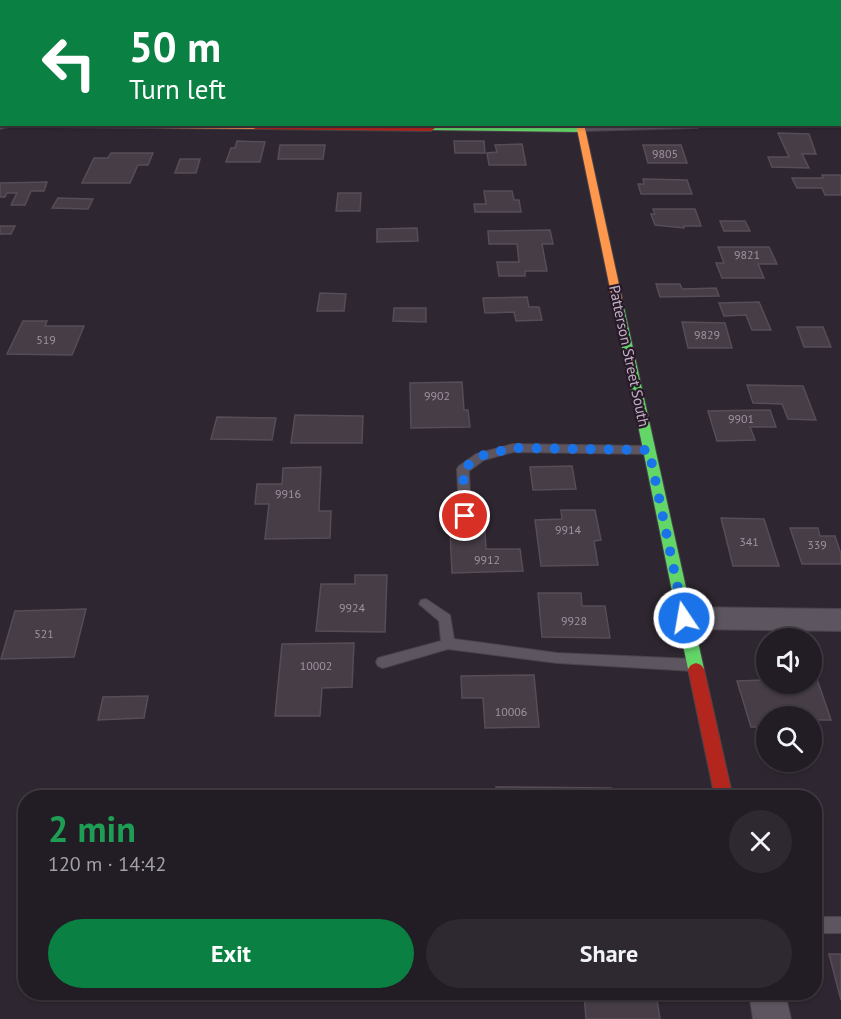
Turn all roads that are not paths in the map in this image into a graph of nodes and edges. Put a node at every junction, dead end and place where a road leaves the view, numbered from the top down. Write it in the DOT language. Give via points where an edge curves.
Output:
graph roads {
  1 [pos="341,126"];
  2 [pos="697,126"];
  3 [pos="580,127"];
  4 [pos="649,450"];
  5 [pos="465,516"];
  6 [pos="426,604"];
  7 [pos="684,618"];
  8 [pos="841,620"];
  9 [pos="448,644"];
  10 [pos="382,662"];
  11 [pos="694,665"];
  12 [pos="722,790"];
  13 [pos="822,925"];
  14 [pos="841,925"];
  15 [pos="768,1000"];
  16 [pos="772,1019"];
  1 -- 3 [label="street"];
  2 -- 3 [label="lane"];
  3 -- 4 [label="street, Patterson Street South"];
  4 -- 5 [label="lane" via="513,448 480,456 463,469"];
  4 -- 7 [label="street, Patterson Street South"];
  6 -- 9 [label="lane" via="445,619"];
  7 -- 8 [label="street"];
  7 -- 11 [label="street, Patterson Street South"];
  9 -- 10 [label="lane"];
  9 -- 11 [label="lane" via="557,658"];
  11 -- 12 [label="street, Patterson Street South"];
  13 -- 14 [label="lane"];
  15 -- 16 [label="street"];
}
